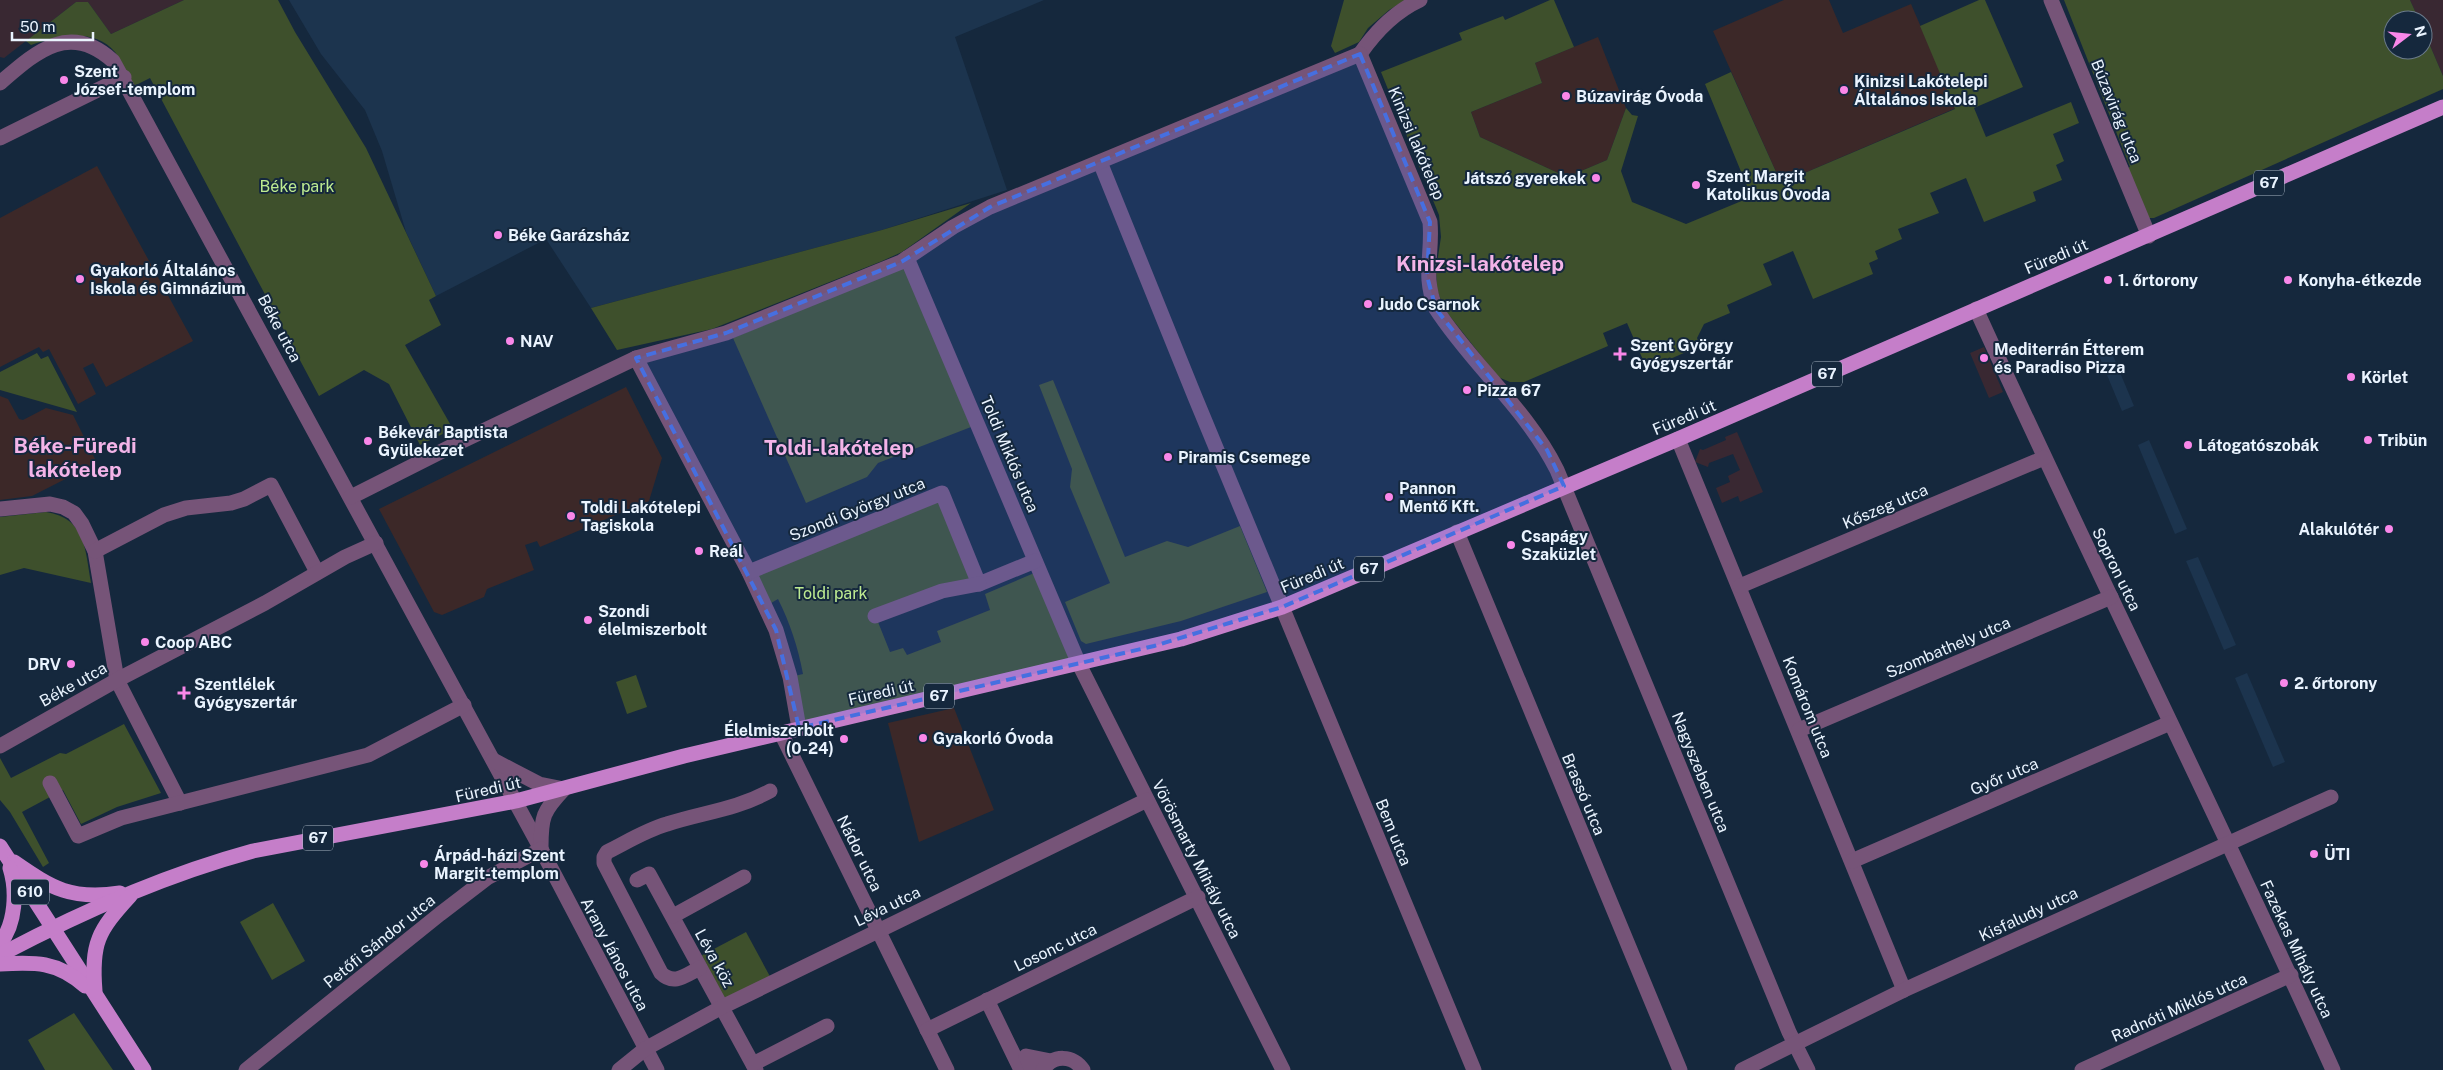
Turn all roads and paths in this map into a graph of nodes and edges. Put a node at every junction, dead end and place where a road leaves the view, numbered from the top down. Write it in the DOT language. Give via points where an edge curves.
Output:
graph roads {
  1 [pos="1420,0"];
  2 [pos="2051,0"];
  3 [pos="1360,54"];
  4 [pos="124,77"];
  5 [pos="0,83"];
  6 [pos="2443,107"];
  7 [pos="0,138"];
  8 [pos="1100,162"];
  9 [pos="2149,236"];
  10 [pos="908,258"];
  11 [pos="1976,309"];
  12 [pos="636,358"];
  13 [pos="1678,439"];
  14 [pos="2044,458"];
  15 [pos="1564,486"];
  16 [pos="351,497"];
  17 [pos="0,509"];
  18 [pos="1457,532"];
  19 [pos="376,543"];
  20 [pos="95,551"];
  21 [pos="1035,561"];
  22 [pos="317,572"];
  23 [pos="749,572"];
  24 [pos="979,584"];
  25 [pos="1740,586"];
  26 [pos="2111,597"];
  27 [pos="1282,607"];
  28 [pos="876,616"];
  29 [pos="1079,664"];
  30 [pos="116,680"];
  31 [pos="464,705"];
  32 [pos="2170,723"];
  33 [pos="800,728"];
  34 [pos="1799,730"];
  35 [pos="780,733"];
  36 [pos="0,746"];
  37 [pos="493,760"];
  38 [pos="50,782"];
  39 [pos="564,789"];
  40 [pos="770,791"];
  41 [pos="2331,797"];
  42 [pos="1147,800"];
  43 [pos="516,801"];
  44 [pos="180,803"];
  45 [pos="2228,843"];
  46 [pos="542,849"];
  47 [pos="3,852"];
  48 [pos="1852,861"];
  49 [pos="744,877"];
  50 [pos="637,880"];
  51 [pos="134,892"];
  52 [pos="1198,897"];
  53 [pos="672,916"];
  54 [pos="53,928"];
  55 [pos="878,930"];
  56 [pos="0,943"];
  57 [pos="0,955"];
  58 [pos="0,964"];
  59 [pos="700,968"];
  60 [pos="2291,976"];
  61 [pos="1904,990"];
  62 [pos="96,995"];
  63 [pos="987,1000"];
  64 [pos="722,1007"];
  65 [pos="826,1026"];
  66 [pos="927,1030"];
  67 [pos="1794,1045"];
  68 [pos="645,1049"];
  69 [pos="1019,1060"];
  70 [pos="1047,1066"];
  71 [pos="755,1067"];
  72 [pos="144,1070"];
  73 [pos="246,1070"];
  74 [pos="619,1070"];
  75 [pos="657,1070"];
  76 [pos="947,1070"];
  77 [pos="1032,1070"];
  78 [pos="1083,1070"];
  79 [pos="1283,1070"];
  80 [pos="1474,1070"];
  81 [pos="1680,1070"];
  82 [pos="1742,1070"];
  83 [pos="1808,1070"];
  84 [pos="2082,1070"];
  85 [pos="2333,1070"];
  1 -- 3 [label="street" via="1394,15 1374,33"];
  2 -- 9 [label="street, Búzavirág utca"];
  3 -- 8 [label="street"];
  3 -- 15 [label="street, Kinizsi lakótelep" via="1430,222 1427,276 1429,293 1436,309 1521,413 1547,450"];
  4 -- 5 [label="street, Béke utca" via="102,51 85,43 67,42 49,46 31,56"];
  4 -- 7 [label="street"];
  4 -- 16 [label="street, Béke utca"];
  6 -- 9 [label="main road, Füredi út / 67"];
  8 -- 10 [label="street" via="970,216"];
  8 -- 27 [label="street"];
  9 -- 11 [label="main road, Füredi út / 67"];
  10 -- 12 [label="street" via="726,333"];
  10 -- 21 [label="street, Toldi Miklós utca"];
  11 -- 13 [label="main road, Füredi út / 67"];
  11 -- 14 [label="street, Sopron utca"];
  12 -- 16 [label="street"];
  12 -- 23 [label="street"];
  13 -- 15 [label="main road, Füredi út / 67"];
  13 -- 25 [label="street, Komárom utca"];
  14 -- 25 [label="street, Kőszeg utca"];
  14 -- 26 [label="street, Sopron utca"];
  15 -- 18 [label="main road, Füredi út / 67"];
  15 -- 67 [label="street, Nagyszeben utca"];
  16 -- 19 [label="street, Béke utca"];
  17 -- 20 [label="street" via="50,504 63,507 82,524"];
  18 -- 27 [label="main road, Füredi út / 67"];
  18 -- 81 [label="street, Brassó utca"];
  19 -- 22 [label="street, Béke utca"];
  19 -- 31 [label="street, Béke utca"];
  20 -- 22 [label="street" via="164,515 186,508 231,503 271,485"];
  20 -- 30 [label="street"];
  21 -- 24 [label="street"];
  21 -- 29 [label="street, Toldi Miklós utca"];
  22 -- 30 [label="street, Béke utca" via="265,603"];
  23 -- 24 [label="street, Szondi György utca" via="942,492"];
  23 -- 33 [label="street" via="786,658"];
  24 -- 28 [label="street" via="942,591"];
  25 -- 34 [label="street, Komárom utca"];
  26 -- 32 [label="street, Sopron utca"];
  26 -- 34 [label="street, Szombathely utca"];
  27 -- 29 [label="main road, Füredi út / 67" via="1212,630"];
  27 -- 80 [label="street, Bem utca"];
  29 -- 33 [label="main road, Füredi út / 67"];
  29 -- 42 [label="street, Vörösmarty Mihály utca"];
  30 -- 36 [label="street, Béke utca"];
  30 -- 44 [label="street"];
  31 -- 37 [label="street, Béke utca"];
  31 -- 44 [label="street" via="368,755"];
  32 -- 45 [label="street, Sopron utca"];
  32 -- 48 [label="street, Győr utca"];
  33 -- 35 [label="main road, Füredi út / 67"];
  34 -- 48 [label="street, Komárom utca"];
  35 -- 39 [label="main road, Füredi út / 67"];
  35 -- 55 [label="street, Nádor utca"];
  37 -- 39 [label="street" via="539,784"];
  37 -- 43 [label="street, Béke utca"];
  38 -- 44 [label="street" via="78,836 121,818"];
  39 -- 43 [label="main road, Füredi út / 67"];
  39 -- 46 [label="street" via="550,804 541,822"];
  40 -- 59 [label="street" via="721,812 646,832 604,857 604,863 661,973 673,980"];
  41 -- 45 [label="street, Kisfaludy utca"];
  42 -- 52 [label="street, Vörösmarty Mihály utca"];
  42 -- 55 [label="street, Léva utca"];
  43 -- 46 [label="street, Arany János utca"];
  43 -- 51 [label="main road, Füredi út / 67" via="253,851"];
  45 -- 60 [label="street, Fazekas Mihály utca"];
  45 -- 61 [label="street, Kisfaludy utca"];
  46 -- 68 [label="street, Arany János utca"];
  46 -- 73 [label="street, Petőfi Sándor utca" via="487,878"];
  47 -- 51 [label="main road" via="57,889 86,895"];
  47 -- 54 [label="main road, 610"];
  47 -- 56 [label="main road" via="13,878 13,908"];
  48 -- 61 [label="street, Komárom utca"];
  49 -- 53 [label="street"];
  50 -- 53 [label="street, Léva köz" via="649,874"];
  51 -- 54 [label="main road, 67"];
  51 -- 62 [label="main road" via="109,919 94,950"];
  52 -- 63 [label="street, Losonc utca"];
  52 -- 79 [label="street, Vörösmarty Mihály utca"];
  53 -- 59 [label="street, Léva köz"];
  54 -- 57 [label="main road, 67"];
  54 -- 62 [label="main road, 610"];
  55 -- 64 [label="street, Léva utca"];
  55 -- 66 [label="street, Nádor utca"];
  58 -- 62 [label="main road" via="47,964 64,970"];
  59 -- 64 [label="street, Léva köz"];
  60 -- 84 [label="street, Radnóti Miklós utca"];
  60 -- 85 [label="street, Fazekas Mihály utca"];
  61 -- 67 [label="street, Kisfaludy utca"];
  62 -- 72 [label="main road, 610"];
  63 -- 66 [label="street, Losonc utca"];
  63 -- 69 [label="street"];
  64 -- 68 [label="street, Léva utca"];
  64 -- 71 [label="street, Léva köz"];
  65 -- 71 [label="street"];
  66 -- 76 [label="street, Nádor utca"];
  67 -- 82 [label="street, Kisfaludy utca"];
  67 -- 83 [label="street, Nagyszeben utca"];
  68 -- 74 [label="street, Léva utca"];
  68 -- 75 [label="street, Arany János utca"];
  69 -- 70 [label="street"];
  69 -- 77 [label="street"];
  70 -- 78 [label="street" via="1066,1058"];
}
